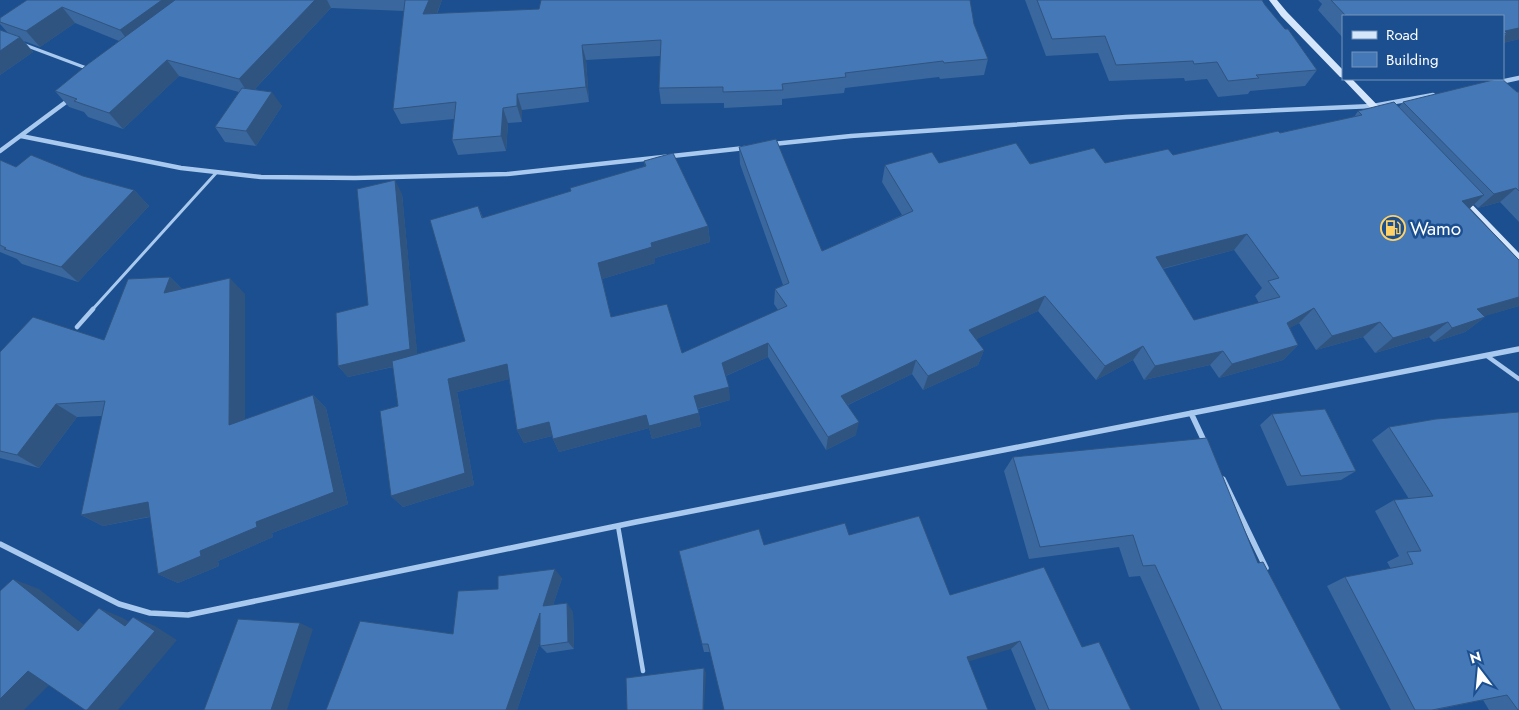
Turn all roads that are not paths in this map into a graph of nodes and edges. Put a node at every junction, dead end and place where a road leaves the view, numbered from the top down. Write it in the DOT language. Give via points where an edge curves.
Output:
graph roads {
  1 [pos="1273,0"];
  2 [pos="19,43"];
  3 [pos="94,70"];
  4 [pos="1342,74"];
  5 [pos="1519,78"];
  6 [pos="1348,80"];
  7 [pos="1490,84"];
  8 [pos="1441,93"];
  9 [pos="73,96"];
  10 [pos="1374,106"];
  11 [pos="1393,127"];
  12 [pos="20,136"];
  13 [pos="762,146"];
  14 [pos="752,147"];
  15 [pos="0,151"];
  16 [pos="217,172"];
  17 [pos="1453,190"];
  18 [pos="1519,259"];
  19 [pos="77,327"];
  20 [pos="1519,349"];
  21 [pos="1487,356"];
  22 [pos="1519,379"];
  23 [pos="1192,414"];
  24 [pos="1209,449"];
  25 [pos="1222,476"];
  26 [pos="618,526"];
  27 [pos="0,544"];
  28 [pos="1270,575"];
  29 [pos="643,671"];
  1 -- 4 [label="street"];
  2 -- 3 [label="lane"];
  5 -- 7 [label="street"];
  6 -- 10 [label="street"];
  8 -- 10 [label="street"];
  9 -- 12 [label="street"];
  10 -- 11 [label="street"];
  10 -- 13 [label="street" via="1106,118 851,136"];
  12 -- 15 [label="street"];
  12 -- 16 [label="street" via="181,168"];
  14 -- 16 [label="street" via="507,174 355,178 260,177"];
  16 -- 19 [label="lane"];
  17 -- 18 [label="street"];
  20 -- 21 [label="street"];
  21 -- 22 [label="lane"];
  21 -- 23 [label="street"];
  23 -- 24 [label="street"];
  23 -- 26 [label="street"];
  25 -- 28 [label="street"];
  26 -- 27 [label="street" via="188,615 150,614 119,604"];
  26 -- 29 [label="lane"];
}
